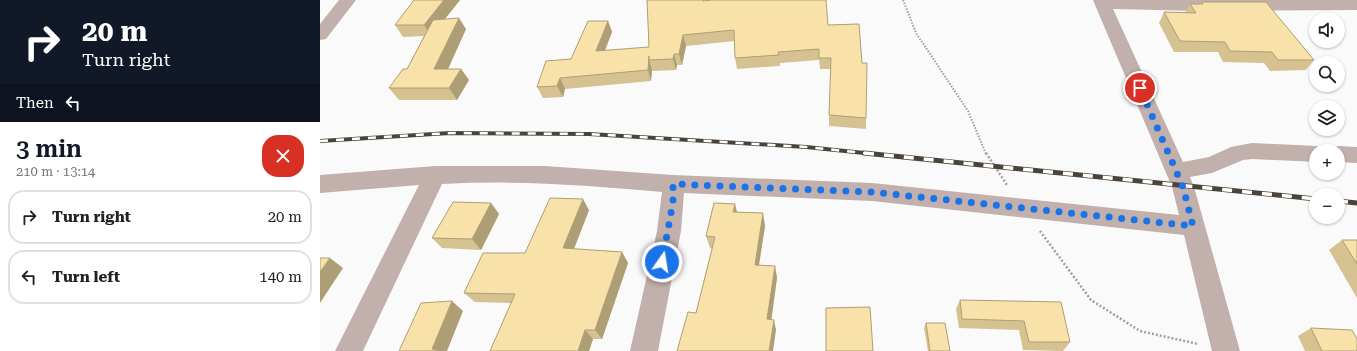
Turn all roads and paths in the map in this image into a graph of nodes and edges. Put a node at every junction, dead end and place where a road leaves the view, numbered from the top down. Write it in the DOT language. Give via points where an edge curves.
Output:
graph roads {
  1 [pos="348,0"];
  2 [pos="1102,2"];
  3 [pos="1357,4"];
  4 [pos="320,35"];
  5 [pos="1309,154"];
  6 [pos="1345,154"];
  7 [pos="1357,155"];
  8 [pos="1177,171"];
  9 [pos="435,175"];
  10 [pos="320,184"];
  11 [pos="673,184"];
  12 [pos="1193,226"];
  13 [pos="349,351"];
  14 [pos="644,351"];
  15 [pos="1226,351"];
  1 -- 4 [label="street"];
  2 -- 3 [label="street" via="1199,6"];
  2 -- 8 [label="street"];
  5 -- 8 [label="street" via="1252,151 1239,153 1212,165"];
  6 -- 7 [label="street"];
  8 -- 12 [label="street"];
  9 -- 10 [label="street"];
  9 -- 11 [label="street" via="526,174"];
  9 -- 13 [label="street"];
  11 -- 12 [label="street" via="872,192"];
  11 -- 14 [label="street" via="669,231"];
  12 -- 15 [label="street"];
}
